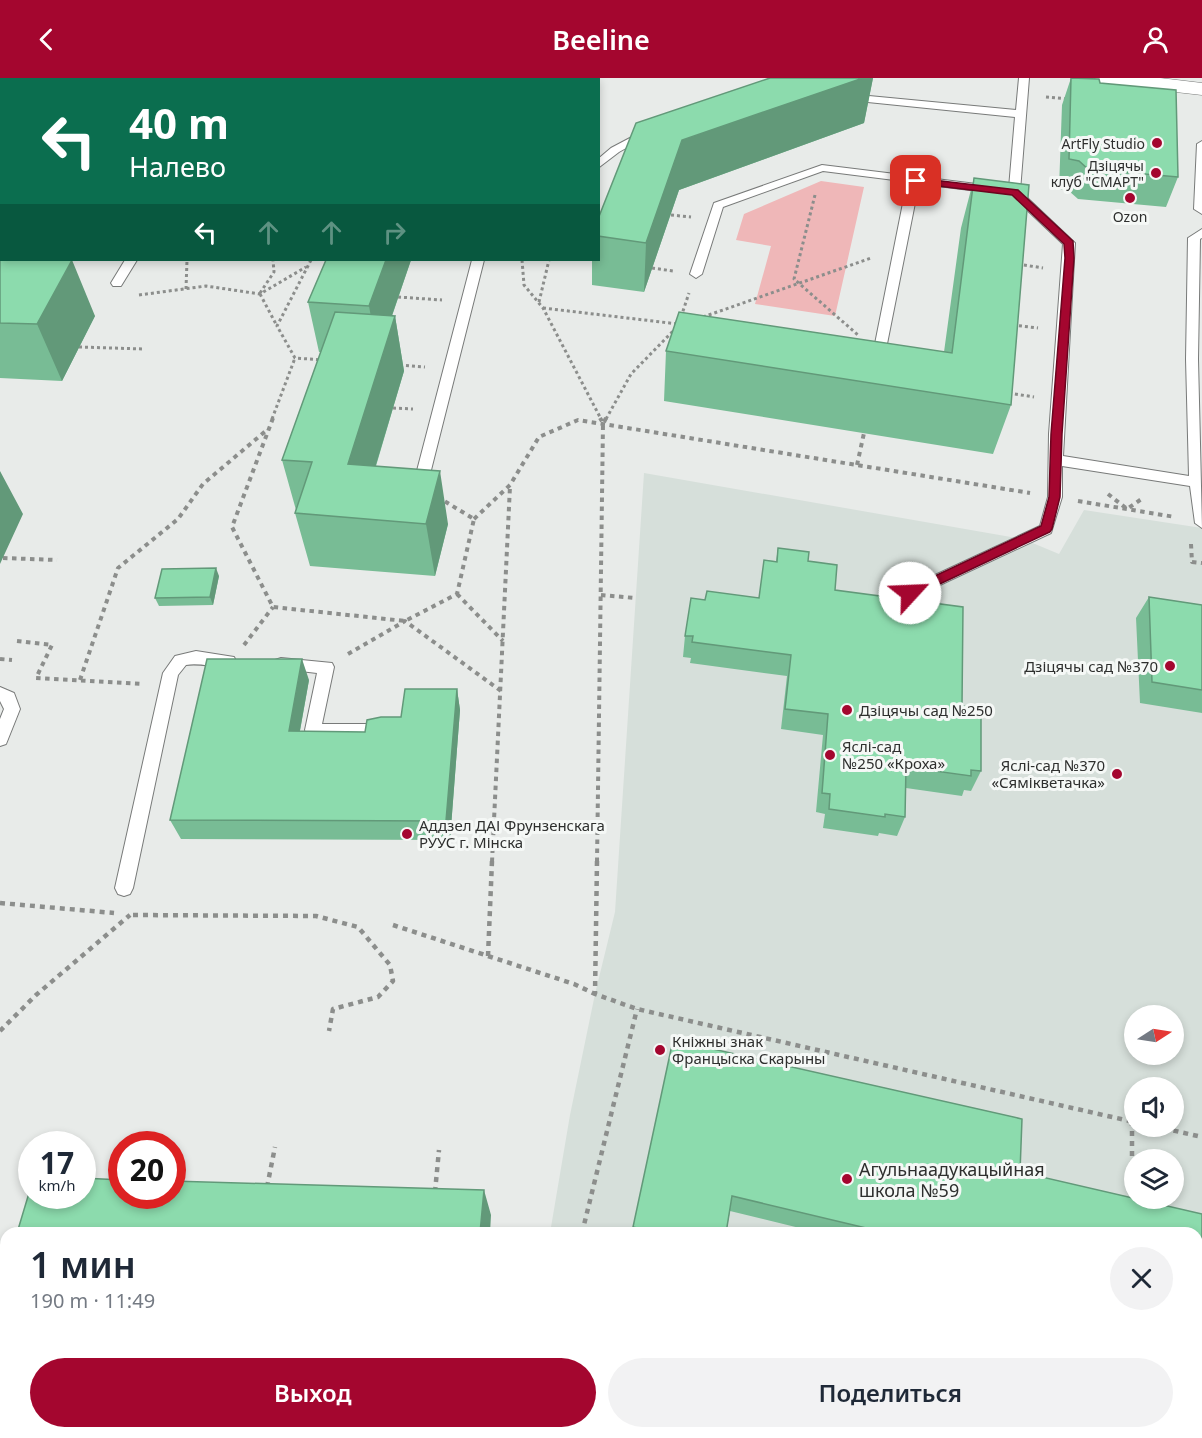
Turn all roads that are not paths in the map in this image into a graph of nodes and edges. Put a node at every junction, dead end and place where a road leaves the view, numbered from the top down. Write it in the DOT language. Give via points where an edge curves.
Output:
graph roads {
  1 [pos="1024,78"];
  2 [pos="1105,78"];
  3 [pos="1202,89"];
  4 [pos="833,96"];
  5 [pos="1022,114"];
  6 [pos="659,128"];
  7 [pos="1202,144"];
  8 [pos="600,163"];
  9 [pos="916,181"];
  10 [pos="1014,192"];
  11 [pos="1202,211"];
  12 [pos="1202,234"];
  13 [pos="130,261"];
  14 [pos="478,261"];
  15 [pos="696,274"];
  16 [pos="117,283"];
  17 [pos="857,351"];
  18 [pos="1056,460"];
  19 [pos="1196,482"];
  20 [pos="420,486"];
  21 [pos="1202,522"];
  22 [pos="910,593"];
  23 [pos="237,661"];
  24 [pos="267,663"];
  25 [pos="0,693"];
  26 [pos="378,731"];
  27 [pos="0,739"];
  28 [pos="124,888"];
  1 -- 5 [label="lane"];
  2 -- 3 [label="main road"];
  4 -- 5 [label="lane"];
  5 -- 10 [label="lane"];
  6 -- 8 [label="lane" via="615,150"];
  7 -- 11 [label="lane"];
  9 -- 10 [label="lane"];
  9 -- 15 [label="lane" via="822,168 718,205"];
  9 -- 17 [label="lane" via="879,354"];
  10 -- 18 [label="lane" via="1069,243"];
  12 -- 19 [label="lane" via="1194,238 1192,284"];
  13 -- 16 [label="lane"];
  14 -- 20 [label="lane"];
  18 -- 19 [label="lane"];
  18 -- 22 [label="lane" via="1055,497 1046,529"];
  19 -- 21 [label="lane"];
  23 -- 28 [label="lane" via="196,657 181,660 171,673"];
  24 -- 26 [label="lane" via="326,666 313,730"];
  25 -- 27 [label="lane" via="8,698 12,709"];
}
